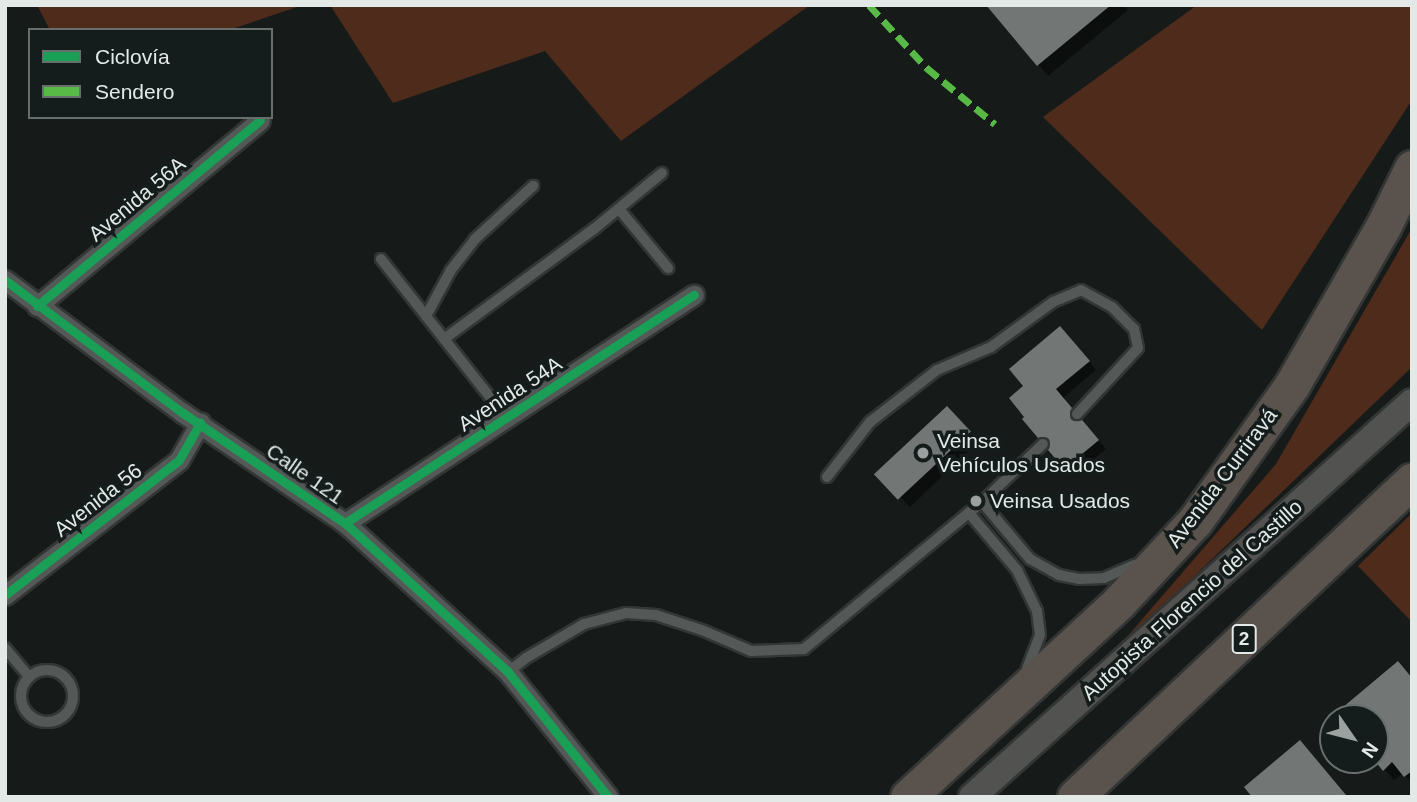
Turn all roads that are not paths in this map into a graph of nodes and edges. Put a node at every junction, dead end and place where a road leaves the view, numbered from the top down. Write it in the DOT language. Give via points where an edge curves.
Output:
graph roads {
  1 [pos="260,120"];
  2 [pos="1412,168"];
  3 [pos="662,173"];
  4 [pos="533,186"];
  5 [pos="619,209"];
  6 [pos="381,259"];
  7 [pos="668,268"];
  8 [pos="5,280"];
  9 [pos="694,295"];
  10 [pos="37,306"];
  11 [pos="426,316"];
  12 [pos="444,339"];
  13 [pos="1412,402"];
  14 [pos="1077,414"];
  15 [pos="506,417"];
  16 [pos="200,423"];
  17 [pos="1043,444"];
  18 [pos="827,477"];
  19 [pos="1412,481"];
  20 [pos="982,502"];
  21 [pos="969,513"];
  22 [pos="1195,521"];
  23 [pos="345,523"];
  24 [pos="5,595"];
  25 [pos="5,648"];
  26 [pos="509,672"];
  27 [pos="29,677"];
  28 [pos="981,727"];
  29 [pos="608,797"];
  30 [pos="908,797"];
  31 [pos="972,797"];
  32 [pos="1075,797"];
  1 -- 10 [label="street, Avenida 56A"];
  2 -- 22 [label="highway, Avenida Curriravá" via="1292,385"];
  3 -- 5 [label="lane"];
  4 -- 11 [label="lane" via="475,239 451,270"];
  5 -- 7 [label="lane"];
  5 -- 12 [label="lane"];
  6 -- 11 [label="lane"];
  8 -- 10 [label="street, Calle 121"];
  9 -- 15 [label="street, Avenida 54A"];
  10 -- 16 [label="street, Calle 121"];
  11 -- 12 [label="lane"];
  12 -- 15 [label="lane"];
  13 -- 31 [label="main road, Autopista Florencio del Castillo"];
  14 -- 18 [label="lane" via="1138,348 1134,329 1112,307 1081,290 1054,302 991,347 937,370 870,422"];
  15 -- 23 [label="street, Avenida 54A"];
  16 -- 23 [label="street, Calle 121"];
  16 -- 24 [label="street, Avenida 56" via="179,460"];
  17 -- 20 [label="lane"];
  19 -- 32 [label="highway, 2"];
  20 -- 21 [label="lane"];
  20 -- 22 [label="lane" via="1030,559 1059,575 1079,579 1104,578 1140,564"];
  21 -- 26 [label="lane" via="804,649 751,651 656,615 626,613 584,624"];
  21 -- 28 [label="lane" via="1017,570 1037,611 1040,635 1031,663"];
  22 -- 28 [label="highway, Avenida Curriravá" via="1119,603"];
  23 -- 26 [label="street, Calle 121"];
  25 -- 27 [label="lane"];
  26 -- 29 [label="street, Calle 121"];
  27 -- 27 [label="lane" via="20,693 25,711 44,722 67,713 73,690 66,677 50,669"];
  28 -- 30 [label="highway, Avenida Curriravá"];
}
